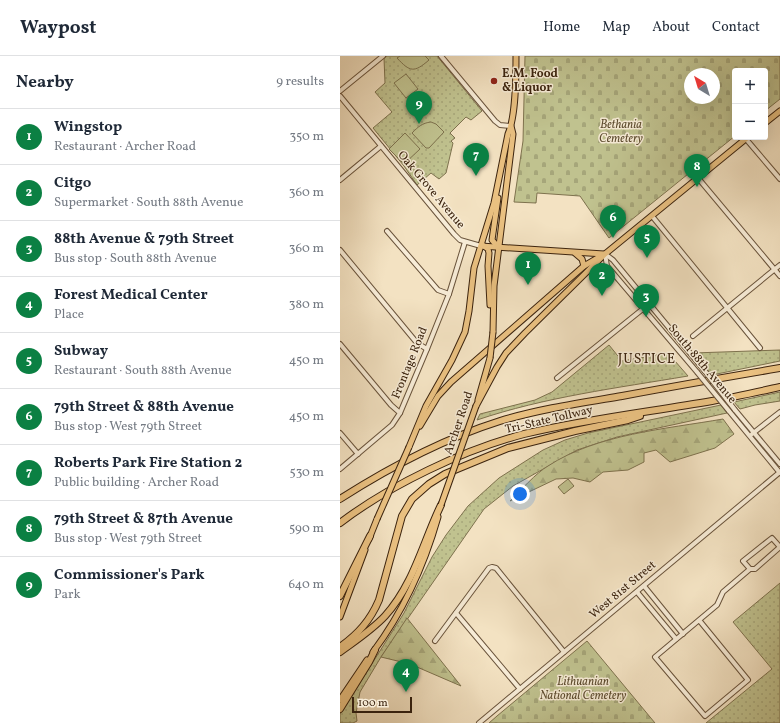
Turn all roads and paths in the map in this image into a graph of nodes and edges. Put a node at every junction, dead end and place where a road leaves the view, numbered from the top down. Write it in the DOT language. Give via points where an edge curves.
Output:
graph roads {
  1 [pos="384,56"];
  2 [pos="441,56"];
  3 [pos="516,56"];
  4 [pos="378,58"];
  5 [pos="340,91"];
  6 [pos="340,96"];
  7 [pos="780,111"];
  8 [pos="768,121"];
  9 [pos="511,126"];
  10 [pos="745,140"];
  11 [pos="749,140"];
  12 [pos="381,146"];
  13 [pos="698,178"];
  14 [pos="780,179"];
  15 [pos="340,180"];
  16 [pos="499,181"];
  17 [pos="652,216"];
  18 [pos="387,231"];
  19 [pos="465,242"];
  20 [pos="481,246"];
  21 [pos="498,248"];
  22 [pos="340,250"];
  23 [pos="574,252"];
  24 [pos="605,254"];
  25 [pos="780,265"];
  26 [pos="584,266"];
  27 [pos="775,270"];
  28 [pos="780,276"];
  29 [pos="449,294"];
  30 [pos="649,304"];
  31 [pos="727,308"];
  32 [pos="643,309"];
  33 [pos="493,318"];
  34 [pos="693,336"];
  35 [pos="340,344"];
  36 [pos="760,348"];
  37 [pos="428,349"];
  38 [pos="780,368"];
  39 [pos="557,378"];
  40 [pos="780,387"];
  41 [pos="476,406"];
  42 [pos="654,410"];
  43 [pos="780,412"];
  44 [pos="400,413"];
  45 [pos="754,432"];
  46 [pos="340,433"];
  47 [pos="415,433"];
  48 [pos="750,436"];
  49 [pos="358,454"];
  50 [pos="780,464"];
  51 [pos="340,469"];
  52 [pos="780,473"];
  53 [pos="340,499"];
  54 [pos="441,505"];
  55 [pos="340,523"];
  56 [pos="370,536"];
  57 [pos="780,547"];
  58 [pos="750,569"];
  59 [pos="644,586"];
  60 [pos="637,592"];
  61 [pos="340,596"];
  62 [pos="456,613"];
  63 [pos="340,617"];
  64 [pos="699,620"];
  65 [pos="683,634"];
  66 [pos="676,639"];
  67 [pos="435,641"];
  68 [pos="340,647"];
  69 [pos="375,650"];
  70 [pos="340,652"];
  71 [pos="564,652"];
  72 [pos="520,689"];
  73 [pos="340,700"];
  74 [pos="340,709"];
  75 [pos="479,723"];
  1 -- 4 [label="street"];
  2 -- 9 [label="street" via="494,121 500,125"];
  3 -- 9 [label="main road, Archer Road"];
  4 -- 5 [label="street"];
  6 -- 12 [label="street, Oak Grove Avenue"];
  7 -- 8 [label="main road"];
  9 -- 16 [label="main road, Archer Road"];
  9 -- 21 [label="main road, Archer Road" via="513,134"];
  10 -- 13 [label="main road"];
  11 -- 14 [label="street"];
  12 -- 15 [label="street"];
  12 -- 19 [label="street, Oak Grove Avenue" via="454,234"];
  13 -- 17 [label="main road"];
  13 -- 27 [label="street"];
  16 -- 20 [label="main road, Archer Road"];
  16 -- 21 [label="main road" via="492,240"];
  17 -- 24 [label="main road"];
  17 -- 31 [label="street"];
  18 -- 29 [label="street" via="438,290"];
  19 -- 20 [label="street, Oak Grove Avenue"];
  19 -- 29 [label="street, Frontage Road"];
  20 -- 21 [label="main road, Oak Grove Avenue"];
  20 -- 33 [label="main road" via="486,247 489,253 490,305"];
  20 -- 47 [label="main road, Archer Road" via="474,268 464,332 452,360 430,397"];
  21 -- 23 [label="main road, Oak Grove Avenue"];
  21 -- 33 [label="main road, Archer Road"];
  22 -- 37 [label="street" via="417,343"];
  23 -- 24 [label="main road, Oak Grove Avenue"];
  23 -- 26 [label="main road" via="580,255"];
  24 -- 26 [label="main road"];
  24 -- 30 [label="street, South 88th Avenue" via="613,260"];
  24 -- 32 [label="street, South 88th Avenue" via="607,266"];
  24 -- 41 [label="main road" via="516,342 497,367"];
  25 -- 27 [label="street"];
  26 -- 47 [label="main road" via="444,389"];
  27 -- 28 [label="street"];
  27 -- 31 [label="street"];
  29 -- 37 [label="street, Frontage Road"];
  30 -- 32 [label="street"];
  30 -- 45 [label="street, South 88th Avenue, bridge"];
  31 -- 34 [label="street"];
  31 -- 36 [label="street"];
  32 -- 39 [label="street"];
  32 -- 48 [label="street, South 88th Avenue, bridge"];
  33 -- 41 [label="main road, Archer Road, bridge" via="490,358"];
  35 -- 44 [label="street"];
  37 -- 44 [label="street, Frontage Road"];
  38 -- 53 [label="highway, Tri-State Tollway" via="558,407 502,421 420,453"];
  40 -- 42 [label="highway, Tri-State Tollway"];
  41 -- 54 [label="main road, Archer Road, bridge"];
  42 -- 55 [label="highway, Tri-State Tollway" via="531,433 478,449 404,483"];
  42 -- 68 [label="highway" via="628,420 508,448 445,474 429,484 412,499 402,516 378,600 368,622"];
  43 -- 45 [label="street"];
  44 -- 49 [label="street, Frontage Road" via="392,425"];
  45 -- 48 [label="street"];
  45 -- 50 [label="street, South 88th Avenue"];
  46 -- 49 [label="street"];
  47 -- 56 [label="main road, bridge"];
  48 -- 52 [label="street, South 88th Avenue"];
  49 -- 51 [label="street, Frontage Road"];
  52 -- 59 [label="street, West 81st Street"];
  54 -- 69 [label="main road, Archer Road" via="410,594"];
  54 -- 70 [label="highway" via="400,596 385,616"];
  56 -- 61 [label="highway"];
  56 -- 63 [label="main road"];
  57 -- 58 [label="street" via="754,569"];
  57 -- 58 [label="street" via="772,538 743,561"];
  58 -- 64 [label="street" via="723,592 717,605"];
  59 -- 60 [label="street, West 81st Street"];
  59 -- 65 [label="street"];
  60 -- 66 [label="street"];
  60 -- 71 [label="street, West 81st Street"];
  62 -- 67 [label="street"];
  62 -- 71 [label="street" via="489,568 496,568"];
  62 -- 72 [label="street"];
  64 -- 65 [label="street"];
  64 -- 66 [label="street" via="748,680 705,716 656,657"];
  65 -- 66 [label="street"];
  69 -- 73 [label="main road, Archer Road"];
  69 -- 74 [label="highway"];
  71 -- 72 [label="street, West 81st Street"];
  72 -- 75 [label="street, West 81st Street"];
}
